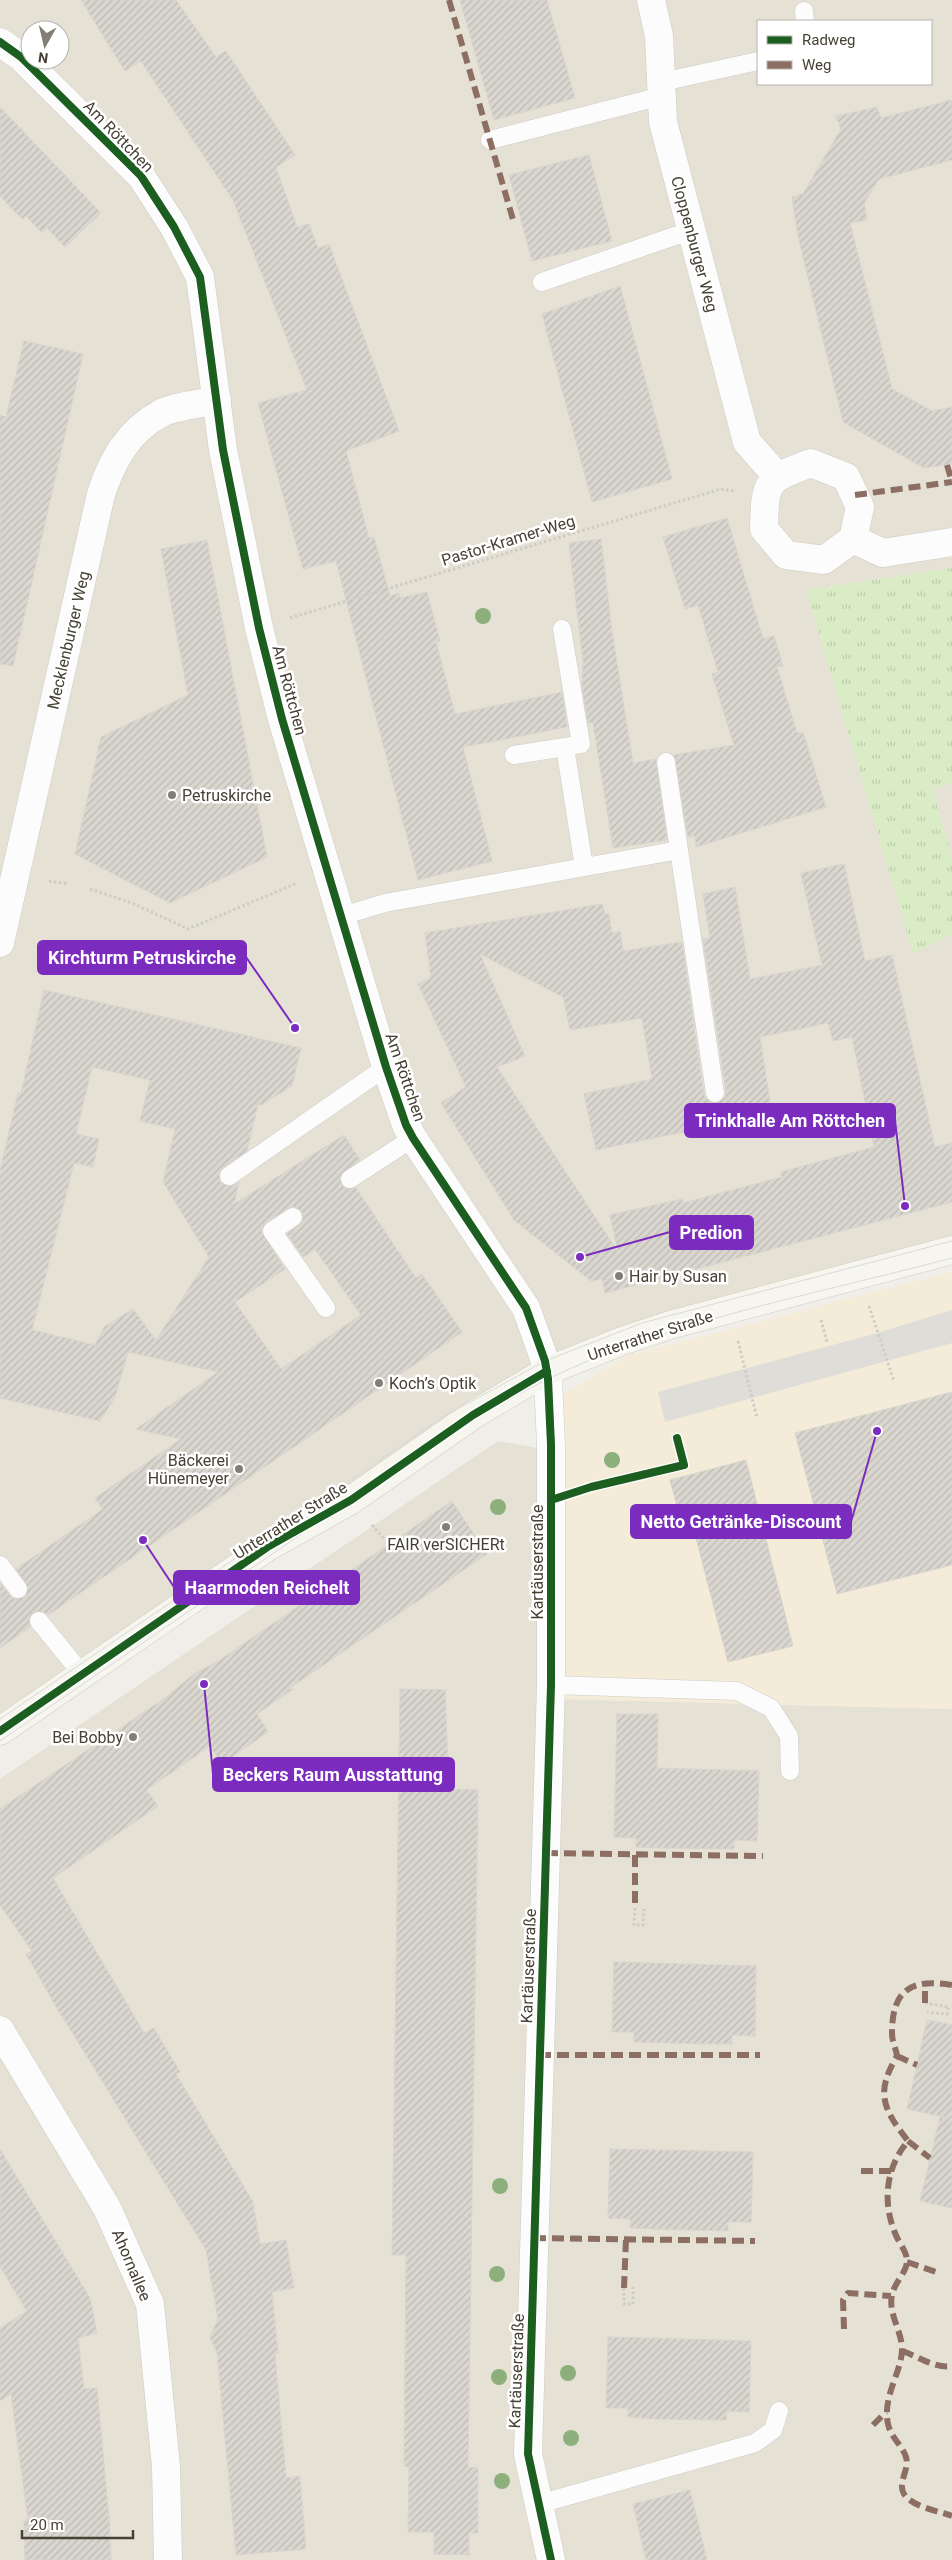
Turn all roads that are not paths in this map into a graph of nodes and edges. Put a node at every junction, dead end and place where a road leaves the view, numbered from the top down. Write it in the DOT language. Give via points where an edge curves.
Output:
graph roads {
  1 [pos="650,0"];
  2 [pos="0,42"];
  3 [pos="757,61"];
  4 [pos="662,89"];
  5 [pos="490,140"];
  6 [pos="692,230"];
  7 [pos="542,282"];
  8 [pos="217,400"];
  9 [pos="771,485"];
  10 [pos="853,540"];
  11 [pos="952,542"];
  12 [pos="562,629"];
  13 [pos="565,747"];
  14 [pos="514,755"];
  15 [pos="666,762"];
  16 [pos="679,850"];
  17 [pos="584,867"];
  18 [pos="342,916"];
  19 [pos="0,943"];
  20 [pos="386,1067"];
  21 [pos="715,1093"];
  22 [pos="413,1138"];
  23 [pos="229,1176"];
  24 [pos="350,1179"];
  25 [pos="293,1217"];
  26 [pos="952,1250"];
  27 [pos="326,1308"];
  28 [pos="547,1371"];
  29 [pos="0,1565"];
  30 [pos="18,1589"];
  31 [pos="39,1621"];
  32 [pos="82,1674"];
  33 [pos="551,1685"];
  34 [pos="0,1730"];
  35 [pos="790,1770"];
  36 [pos="0,2030"];
  37 [pos="779,2412"];
  38 [pos="539,2504"];
  39 [pos="168,2560"];
  40 [pos="551,2560"];
  1 -- 4 [label="street, Cloppenburger Weg" via="660,36"];
  2 -- 8 [label="street, Am Röttchen" via="21,58 141,176 174,227 200,277"];
  3 -- 4 [label="lane"];
  4 -- 5 [label="lane"];
  4 -- 6 [label="street, Cloppenburger Weg" via="663,122"];
  6 -- 7 [label="lane"];
  6 -- 9 [label="street, Cloppenburger Weg" via="747,442"];
  8 -- 18 [label="street, Am Röttchen" via="223,450 259,628 282,718"];
  8 -- 19 [label="street, Mecklenburger Weg" via="160,413 129,438 111,464 101,494"];
  9 -- 10 [label="street" via="811,463 846,477 860,507"];
  9 -- 10 [label="street" via="764,529 786,555 824,560"];
  10 -- 11 [label="street" via="884,552"];
  12 -- 13 [label="lane" via="581,744"];
  13 -- 14 [label="lane"];
  13 -- 17 [label="lane"];
  15 -- 16 [label="lane"];
  16 -- 17 [label="lane"];
  16 -- 21 [label="lane"];
  17 -- 18 [label="lane" via="385,903"];
  18 -- 20 [label="street, Am Röttchen"];
  20 -- 22 [label="street, Am Röttchen"];
  20 -- 23 [label="lane"];
  22 -- 24 [label="lane"];
  22 -- 28 [label="street, Am Röttchen" via="526,1308"];
  25 -- 27 [label="lane" via="272,1230"];
  26 -- 28 [label="main road, Unterrather Straße" via="670,1325"];
  28 -- 32 [label="main road, Unterrather Straße" via="480,1410 351,1500 269,1546"];
  28 -- 33 [label="street, Kartäuserstraße" via="551,1444"];
  29 -- 30 [label="lane"];
  31 -- 32 [label="lane"];
  32 -- 34 [label="main road, Unterrather Straße"];
  33 -- 35 [label="lane" via="737,1691 771,1708 790,1736"];
  33 -- 38 [label="street, Kartäuserstraße" via="528,2454"];
  36 -- 39 [label="street, Ahornallee" via="107,2208 150,2304 166,2467"];
  37 -- 38 [label="lane" via="773,2430 755,2443"];
  38 -- 40 [label="street, Kartäuserstraße"];
}
